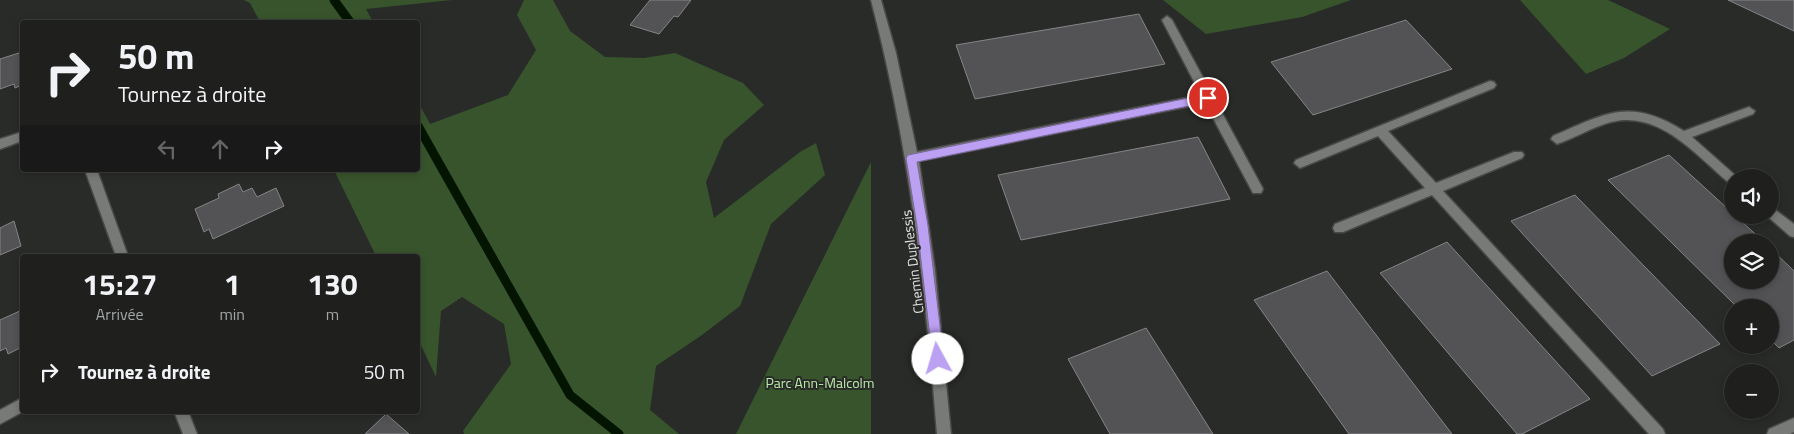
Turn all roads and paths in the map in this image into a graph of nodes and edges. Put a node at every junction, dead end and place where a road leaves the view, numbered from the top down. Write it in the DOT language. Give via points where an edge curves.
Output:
graph roads {
  1 [pos="876,0"];
  2 [pos="1167,20"];
  3 [pos="1490,85"];
  4 [pos="1208,98"];
  5 [pos="1749,111"];
  6 [pos="1380,130"];
  7 [pos="1683,136"];
  8 [pos="20,138"];
  9 [pos="1557,139"];
  10 [pos="0,144"];
  11 [pos="1518,155"];
  12 [pos="912,158"];
  13 [pos="1300,163"];
  14 [pos="93,172"];
  15 [pos="1724,172"];
  16 [pos="1256,188"];
  17 [pos="1434,189"];
  18 [pos="1779,220"];
  19 [pos="1339,228"];
  20 [pos="1794,232"];
  21 [pos="121,254"];
  22 [pos="20,406"];
  23 [pos="182,414"];
  24 [pos="0,417"];
  25 [pos="1794,425"];
  26 [pos="190,434"];
  27 [pos="944,434"];
  28 [pos="1658,434"];
  29 [pos="1774,434"];
  1 -- 12 [label="street, Chemin Duplessis" via="900,92"];
  2 -- 4 [label="street"];
  3 -- 6 [label="street"];
  4 -- 12 [label="street"];
  4 -- 16 [label="street"];
  5 -- 7 [label="street"];
  6 -- 13 [label="street"];
  6 -- 17 [label="street"];
  7 -- 9 [label="street" via="1669,126 1633,113 1611,117"];
  7 -- 15 [label="street"];
  8 -- 10 [label="street"];
  11 -- 17 [label="street"];
  12 -- 27 [label="street, Chemin Duplessis" via="929,279"];
  14 -- 21 [label="street"];
  17 -- 19 [label="street"];
  17 -- 28 [label="street"];
  18 -- 20 [label="street"];
  22 -- 24 [label="street"];
  23 -- 26 [label="street"];
  25 -- 29 [label="street"];
}
